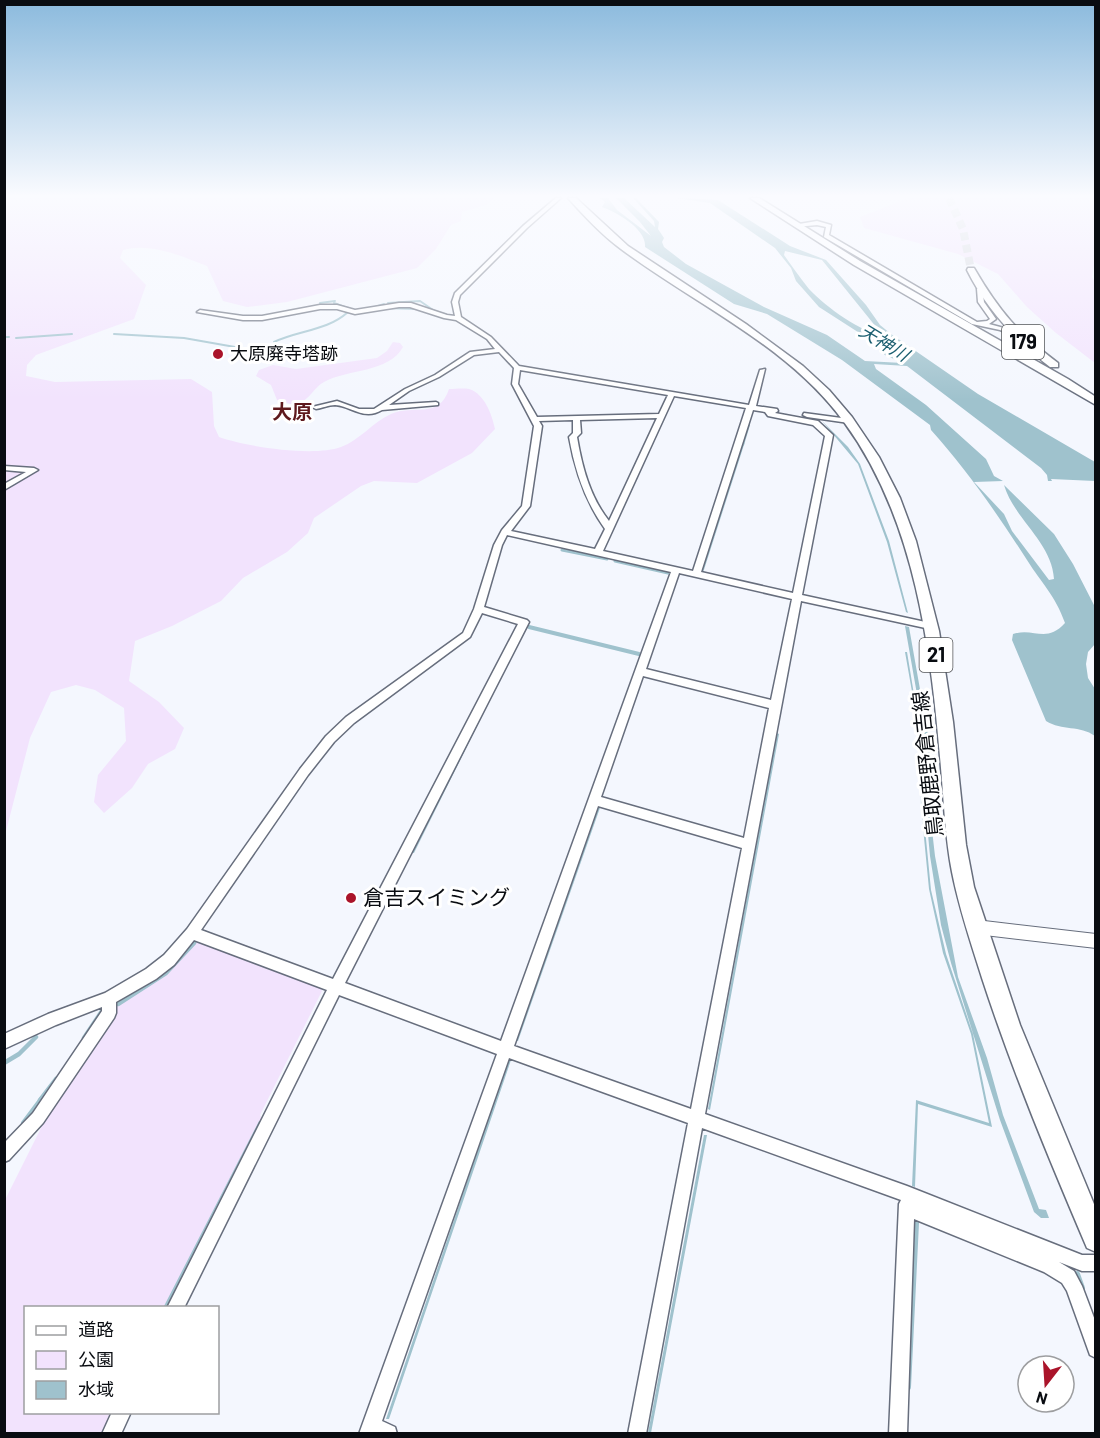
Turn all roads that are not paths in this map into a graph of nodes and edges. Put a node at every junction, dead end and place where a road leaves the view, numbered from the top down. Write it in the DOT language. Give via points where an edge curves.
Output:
graph roads {
  1 [pos="486,265"];
  2 [pos="652,265"];
  3 [pos="861,265"];
  4 [pos="874,265"];
  5 [pos="971,270"];
  6 [pos="980,289"];
  7 [pos="200,312"];
  8 [pos="458,318"];
  9 [pos="967,320"];
  10 [pos="1015,334"];
  11 [pos="502,350"];
  12 [pos="517,368"];
  13 [pos="763,370"];
  14 [pos="672,394"];
  15 [pos="1095,395"];
  16 [pos="1095,402"];
  17 [pos="436,404"];
  18 [pos="316,407"];
  19 [pos="751,407"];
  20 [pos="381,408"];
  21 [pos="768,411"];
  22 [pos="662,416"];
  23 [pos="576,418"];
  24 [pos="536,419"];
  25 [pos="849,421"];
  26 [pos="4,468"];
  27 [pos="4,488"];
  28 [pos="609,528"];
  29 [pos="505,532"];
  30 [pos="598,553"];
  31 [pos="676,570"];
  32 [pos="696,574"];
  33 [pos="798,596"];
  34 [pos="479,609"];
  35 [pos="930,626"];
  36 [pos="640,671"];
  37 [pos="775,705"];
  38 [pos="594,800"];
  39 [pos="750,845"];
  40 [pos="976,927"];
  41 [pos="192,933"];
  42 [pos="1095,941"];
  43 [pos="336,987"];
  44 [pos="109,998"];
  45 [pos="4,1042"];
  46 [pos="506,1050"];
  47 [pos="697,1118"];
  48 [pos="4,1155"];
  49 [pos="907,1201"];
  50 [pos="1095,1239"];
  51 [pos="1095,1263"];
  52 [pos="176,1306"];
  53 [pos="1095,1349"];
  54 [pos="121,1414"];
  55 [pos="369,1429"];
  56 [pos="111,1434"];
  57 [pos="388,1434"];
  58 [pos="637,1434"];
  59 [pos="898,1434"];
  1 -- 8 [label="street" via="457,294"];
  2 -- 25 [label="main road, 鳥取鹿野倉吉線 / 21" via="790,361 832,399"];
  3 -- 16 [label="main road, 179"];
  4 -- 9 [label="street"];
  5 -- 6 [label="main road, 179"];
  6 -- 9 [label="street" via="981,302 992,322"];
  6 -- 10 [label="main road, 179"];
  7 -- 8 [label="street" via="262,318 320,307 355,312 386,304 411,305"];
  8 -- 11 [label="street"];
  9 -- 10 [label="street"];
  10 -- 15 [label="main road, 179"];
  11 -- 12 [label="street"];
  11 -- 20 [label="street" via="472,353"];
  12 -- 14 [label="street"];
  12 -- 24 [label="street" via="515,384"];
  13 -- 19 [label="street"];
  14 -- 19 [label="street"];
  14 -- 22 [label="street"];
  17 -- 20 [label="street"];
  18 -- 20 [label="street" via="337,403 367,412"];
  19 -- 21 [label="street"];
  19 -- 32 [label="street"];
  21 -- 25 [label="street"];
  21 -- 33 [label="street" via="815,423 829,435"];
  22 -- 23 [label="street"];
  22 -- 28 [label="street"];
  23 -- 24 [label="street"];
  23 -- 28 [label="street" via="578,433 573,437 585,487"];
  24 -- 29 [label="street" via="538,432 526,506"];
  25 -- 35 [label="main road, 鳥取鹿野倉吉線 / 21" via="887,484 909,543"];
  26 -- 27 [label="street" via="33,470"];
  28 -- 30 [label="street"];
  29 -- 30 [label="street"];
  29 -- 34 [label="street"];
  30 -- 31 [label="street"];
  31 -- 32 [label="street"];
  31 -- 36 [label="street"];
  32 -- 33 [label="street"];
  33 -- 35 [label="street"];
  33 -- 37 [label="street"];
  34 -- 41 [label="street" via="467,635 350,720 330,739"];
  34 -- 43 [label="street" via="525,622"];
  35 -- 40 [label="main road, 鳥取鹿野倉吉線 / 21" via="961,869"];
  36 -- 37 [label="street"];
  36 -- 38 [label="street"];
  37 -- 39 [label="street"];
  38 -- 39 [label="street"];
  38 -- 46 [label="street"];
  39 -- 47 [label="street"];
  40 -- 42 [label="street"];
  40 -- 50 [label="main road, 鳥取鹿野倉吉線 / 21" via="1024,1069"];
  41 -- 43 [label="street"];
  41 -- 44 [label="street" via="169,960"];
  43 -- 46 [label="street"];
  43 -- 52 [label="street"];
  44 -- 45 [label="street"];
  44 -- 48 [label="street" via="109,1013 38,1118"];
  46 -- 47 [label="street"];
  46 -- 55 [label="street"];
  47 -- 49 [label="street"];
  47 -- 58 [label="street"];
  49 -- 51 [label="street" via="1082,1263"];
  49 -- 53 [label="street" via="1068,1277"];
  49 -- 59 [label="street"];
  54 -- 56 [label="street"];
  55 -- 57 [label="street"];
}
